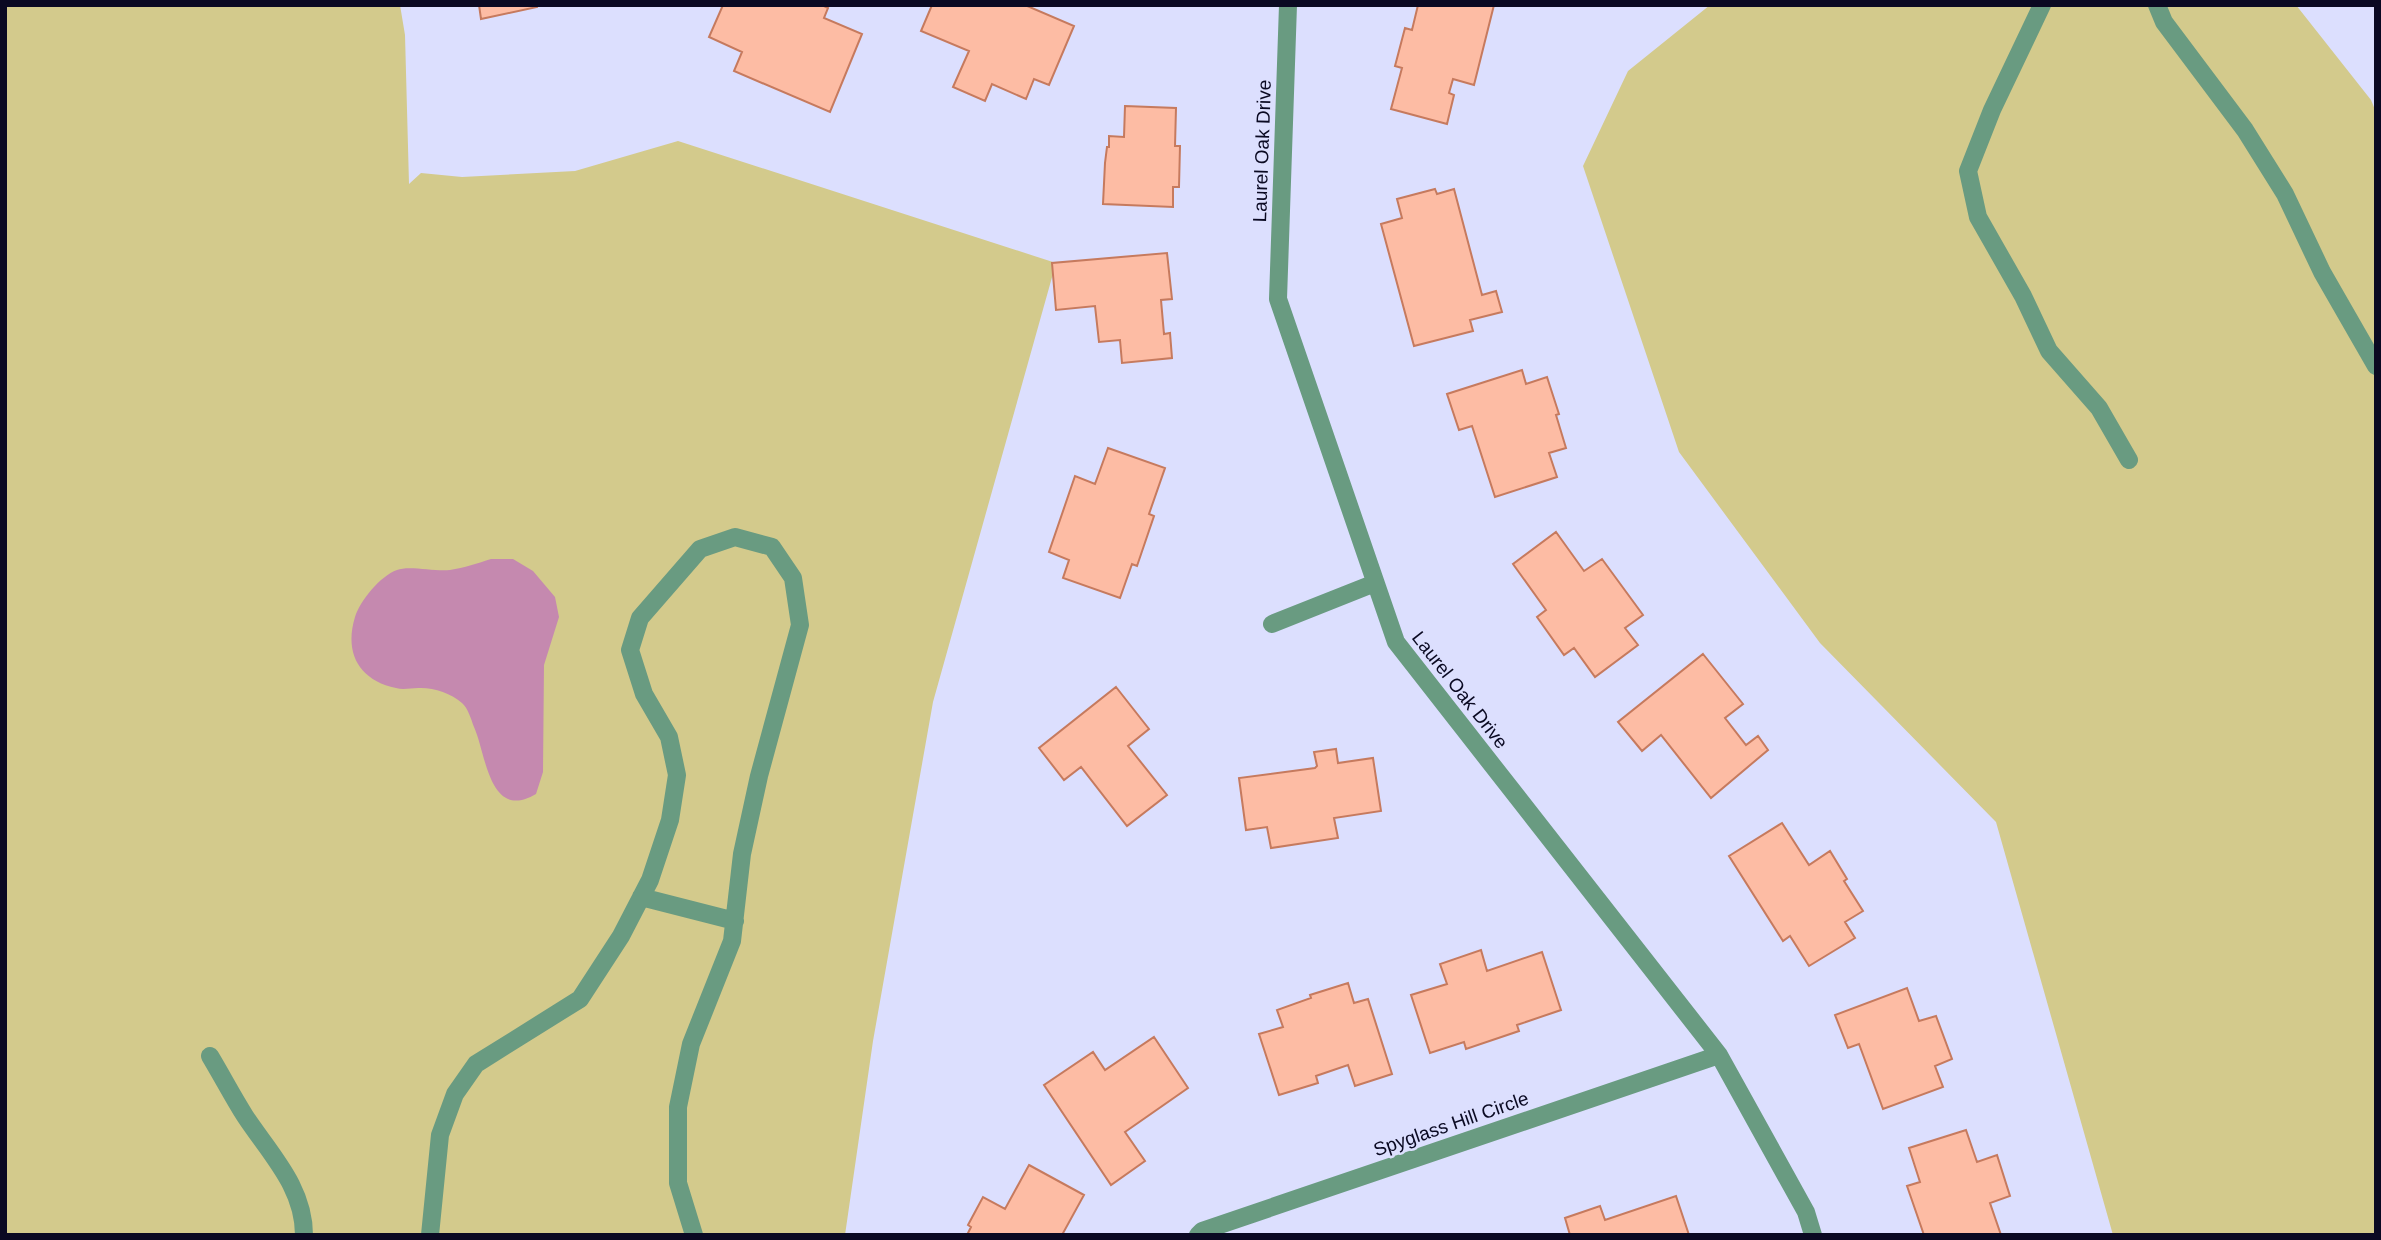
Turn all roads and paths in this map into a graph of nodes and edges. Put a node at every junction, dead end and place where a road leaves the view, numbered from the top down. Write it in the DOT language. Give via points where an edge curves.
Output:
graph roads {
  1 [pos="1288,5"];
  2 [pos="2042,5"];
  3 [pos="2157,5"];
  4 [pos="2376,366"];
  5 [pos="2129,460"];
  6 [pos="1375,583"];
  7 [pos="1272,624"];
  8 [pos="641,897"];
  9 [pos="735,921"];
  10 [pos="1718,1055"];
  11 [pos="210,1056"];
  12 [pos="304,1235"];
  13 [pos="430,1235"];
  14 [pos="694,1235"];
  15 [pos="1198,1235"];
  16 [pos="1813,1235"];
  1 -- 6 [label="street, Laurel Oak Drive" via="1278,299"];
  2 -- 5 [label="street" via="1968,172 1978,217 2049,351 2099,408"];
  3 -- 4 [label="street" via="2164,22 2245,130 2285,194 2322,272"];
  6 -- 7 [label="street"];
  6 -- 10 [label="street, Laurel Oak Drive" via="1396,642"];
  8 -- 9 [label="street"];
  8 -- 9 [label="street" via="670,820 677,775 668,737 644,694 629,650 640,618 701,549 735,537 772,547 793,578 800,625 759,776 742,854"];
  8 -- 13 [label="street" via="580,999 476,1064 454,1094 440,1136"];
  9 -- 14 [label="street" via="732,941 691,1044 678,1107 678,1183"];
  10 -- 15 [label="street, Spyglass Hill Circle"];
  10 -- 16 [label="street, Laurel Oak Drive" via="1806,1212"];
  11 -- 12 [label="street" via="286,1173 304,1216"];
}
